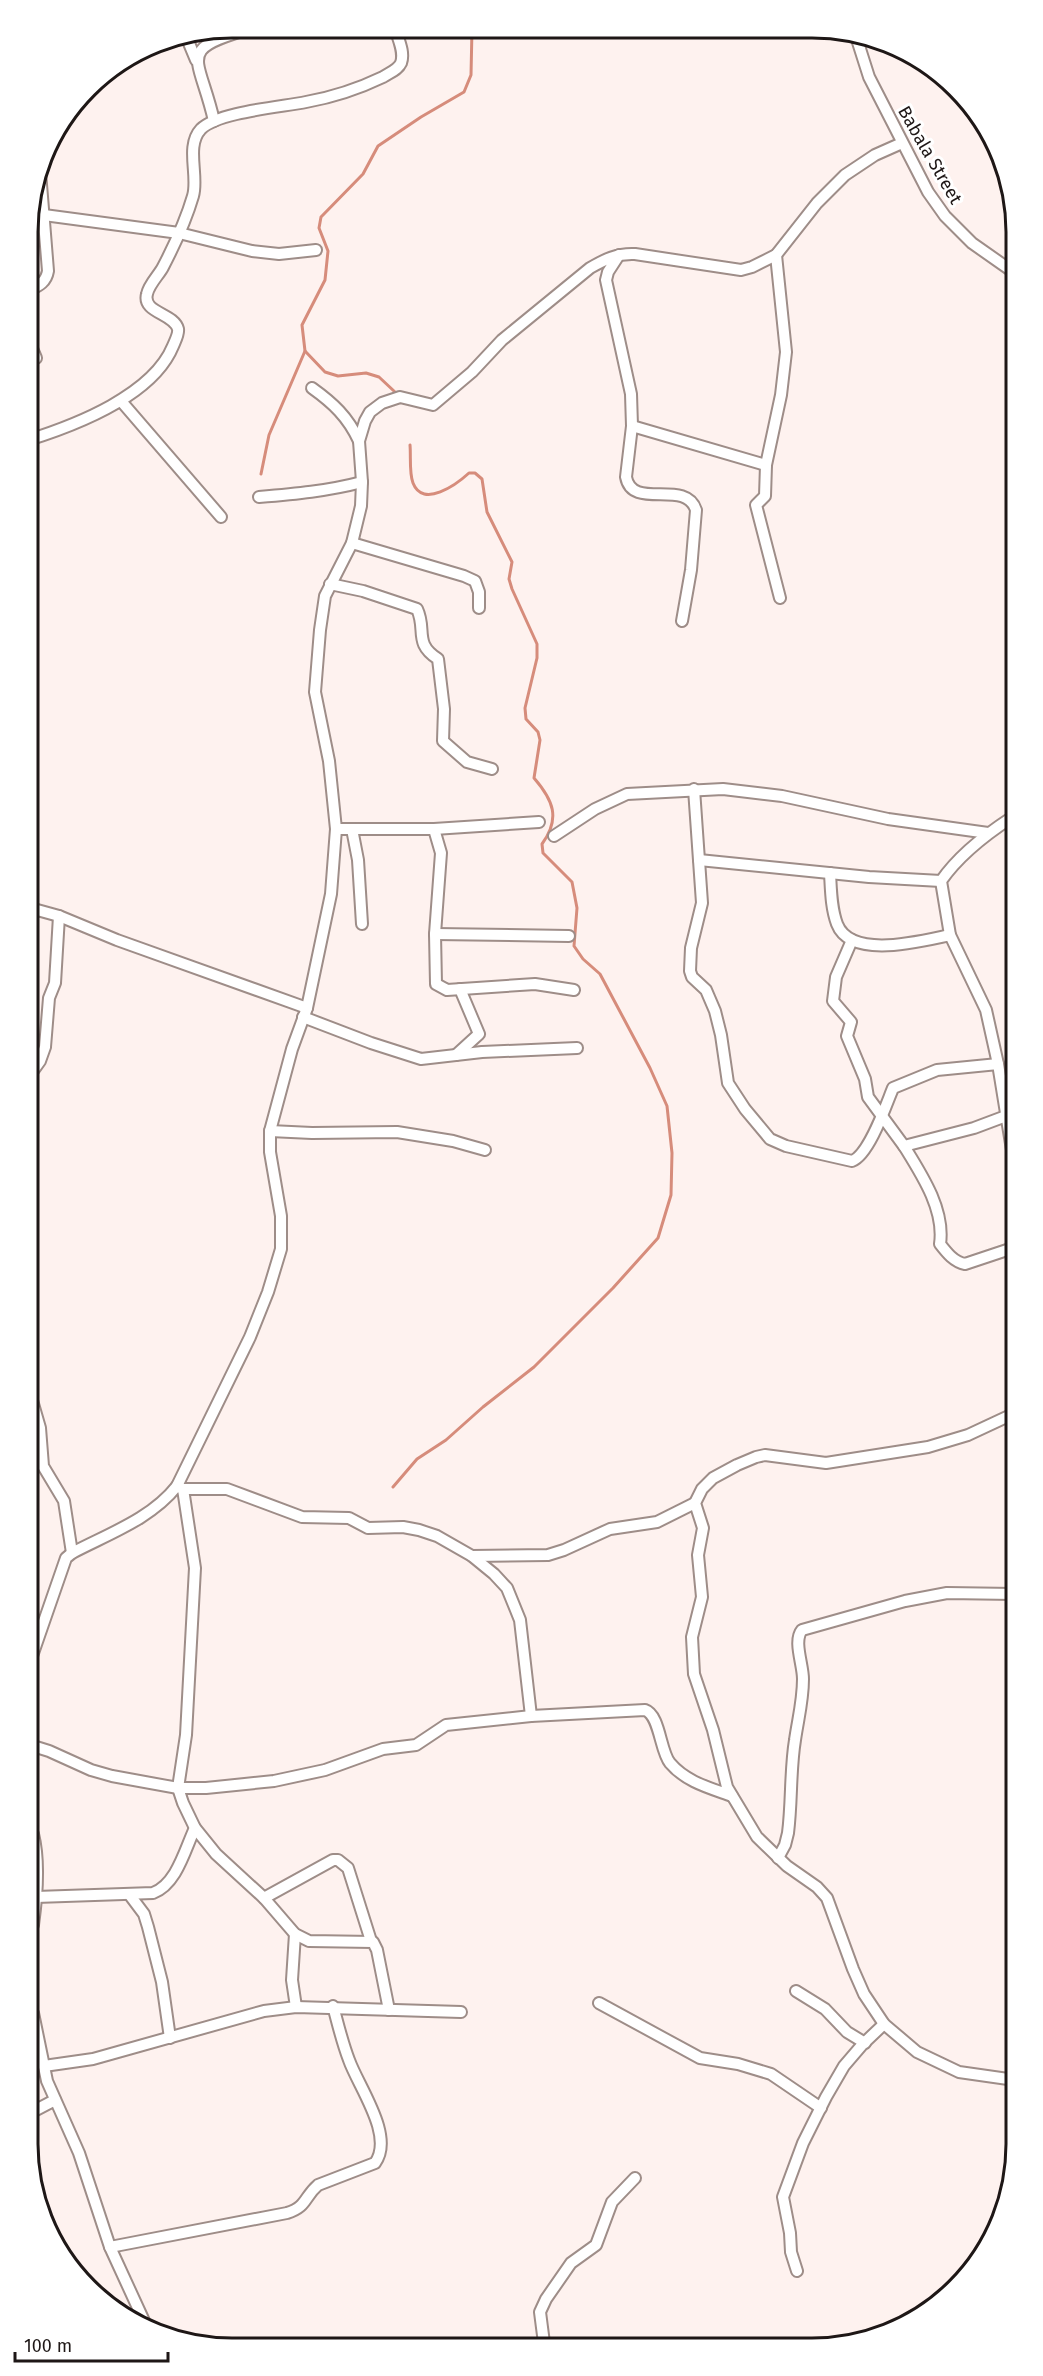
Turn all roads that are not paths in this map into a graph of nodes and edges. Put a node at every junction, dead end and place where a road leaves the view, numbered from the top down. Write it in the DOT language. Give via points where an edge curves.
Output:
graph roads {
  1 [pos="221,38"];
  2 [pos="398,38"];
  3 [pos="189,42"];
  4 [pos="858,43"];
  5 [pos="196,60"];
  6 [pos="214,121"];
  7 [pos="902,143"];
  8 [pos="42,194"];
  9 [pos="44,215"];
  10 [pos="179,233"];
  11 [pos="316,250"];
  12 [pos="619,255"];
  13 [pos="776,255"];
  14 [pos="1006,267"];
  15 [pos="38,286"];
  16 [pos="312,387"];
  17 [pos="121,401"];
  18 [pos="632,426"];
  19 [pos="38,437"];
  20 [pos="359,441"];
  21 [pos="766,465"];
  22 [pos="362,482"];
  23 [pos="259,497"];
  24 [pos="221,517"];
  25 [pos="352,543"];
  26 [pos="330,584"];
  27 [pos="780,598"];
  28 [pos="479,608"];
  29 [pos="682,621"];
  30 [pos="492,769"];
  31 [pos="694,789"];
  32 [pos="1006,821"];
  33 [pos="539,822"];
  34 [pos="352,829"];
  35 [pos="434,829"];
  36 [pos="336,830"];
  37 [pos="988,833"];
  38 [pos="554,836"];
  39 [pos="699,860"];
  40 [pos="830,873"];
  41 [pos="941,881"];
  42 [pos="38,910"];
  43 [pos="59,916"];
  44 [pos="362,924"];
  45 [pos="435,934"];
  46 [pos="950,935"];
  47 [pos="569,936"];
  48 [pos="852,940"];
  49 [pos="460,989"];
  50 [pos="574,990"];
  51 [pos="305,1012"];
  52 [pos="577,1048"];
  53 [pos="455,1056"];
  54 [pos="38,1064"];
  55 [pos="998,1064"];
  56 [pos="1006,1113"];
  57 [pos="1006,1116"];
  58 [pos="882,1117"];
  59 [pos="270,1131"];
  60 [pos="904,1146"];
  61 [pos="485,1150"];
  62 [pos="1005,1250"];
  63 [pos="1005,1418"];
  64 [pos="38,1421"];
  65 [pos="180,1488"];
  66 [pos="695,1503"];
  67 [pos="72,1553"];
  68 [pos="472,1556"];
  69 [pos="1005,1594"];
  70 [pos="38,1638"];
  71 [pos="531,1716"];
  72 [pos="38,1748"];
  73 [pos="178,1788"];
  74 [pos="732,1796"];
  75 [pos="195,1828"];
  76 [pos="778,1858"];
  77 [pos="129,1894"];
  78 [pos="38,1897"];
  79 [pos="264,1898"];
  80 [pos="295,1934"];
  81 [pos="371,1941"];
  82 [pos="796,1990"];
  83 [pos="599,2003"];
  84 [pos="333,2006"];
  85 [pos="296,2007"];
  86 [pos="389,2010"];
  87 [pos="461,2012"];
  88 [pos="884,2025"];
  89 [pos="38,2038"];
  90 [pos="170,2038"];
  91 [pos="866,2043"];
  92 [pos="44,2067"];
  93 [pos="1005,2079"];
  94 [pos="55,2100"];
  95 [pos="821,2108"];
  96 [pos="38,2109"];
  97 [pos="635,2178"];
  98 [pos="110,2247"];
  99 [pos="797,2271"];
  100 [pos="142,2317"];
  101 [pos="543,2338"];
  1 -- 5 [label="street" via="210,42"];
  2 -- 6 [label="street" via="401,65 357,90"];
  3 -- 5 [label="street"];
  4 -- 7 [label="street, Babala Street" via="869,78"];
  5 -- 6 [label="street"];
  6 -- 10 [label="street" via="197,137 194,193"];
  7 -- 13 [label="street" via="845,175"];
  7 -- 14 [label="street, Babala Street" via="945,216 972,243"];
  8 -- 9 [label="street"];
  9 -- 10 [label="street"];
  9 -- 15 [label="street" via="48,271 47,278"];
  10 -- 11 [label="street" via="252,251 279,254"];
  10 -- 17 [label="street" via="147,293 152,308 174,322 178,332 169,354 145,382"];
  12 -- 13 [label="street" via="654,255 741,270"];
  12 -- 18 [label="street" via="606,280 628,376"];
  12 -- 20 [label="street" via="590,268 502,339 434,405 400,397 382,403 370,412"];
  13 -- 21 [label="street" via="786,352"];
  16 -- 20 [label="street" via="339,408"];
  17 -- 19 [label="street"];
  17 -- 24 [label="street"];
  18 -- 21 [label="street"];
  18 -- 29 [label="street" via="627,484 632,490 649,495 686,497 694,502 691,570"];
  20 -- 22 [label="street"];
  21 -- 27 [label="street" via="765,496 756,505"];
  22 -- 23 [label="street" via="333,490"];
  22 -- 25 [label="street" via="361,507"];
  25 -- 26 [label="street"];
  25 -- 28 [label="street" via="475,581"];
  26 -- 30 [label="street" via="417,609 421,640 428,653 438,659 440,669 443,741 467,762"];
  26 -- 36 [label="street" via="320,630 315,692"];
  31 -- 37 [label="street" via="753,791 888,819"];
  31 -- 38 [label="street" via="627,794"];
  31 -- 39 [label="street"];
  32 -- 37 [label="street"];
  33 -- 35 [label="street"];
  34 -- 35 [label="street"];
  34 -- 36 [label="street"];
  34 -- 44 [label="street"];
  35 -- 45 [label="street" via="441,853"];
  36 -- 51 [label="street" via="331,894"];
  37 -- 41 [label="street"];
  39 -- 40 [label="street"];
  39 -- 58 [label="street" via="702,903 691,948 690,971 706,990 721,1035 728,1083 746,1109 778,1142 852,1161 861,1154"];
  40 -- 41 [label="street"];
  40 -- 48 [label="street" via="838,926"];
  41 -- 46 [label="street"];
  42 -- 43 [label="street"];
  43 -- 51 [label="street"];
  43 -- 54 [label="street" via="55,983 49,998 45,1047"];
  45 -- 47 [label="street"];
  45 -- 49 [label="street" via="436,984 447,990"];
  46 -- 48 [label="street" via="886,945 858,944"];
  46 -- 55 [label="street" via="986,1010"];
  48 -- 58 [label="street" via="836,977 833,1001 850,1022 847,1036 866,1079 868,1097"];
  49 -- 50 [label="street" via="535,984"];
  49 -- 53 [label="street" via="479,1034"];
  51 -- 53 [label="street" via="409,1056"];
  51 -- 59 [label="street"];
  52 -- 53 [label="street"];
  55 -- 56 [label="street"];
  55 -- 58 [label="street" via="937,1070 913,1078 893,1088"];
  57 -- 60 [label="street"];
  58 -- 60 [label="street"];
  59 -- 61 [label="street" via="397,1132"];
  59 -- 65 [label="street" via="281,1216 281,1250 250,1337"];
  60 -- 62 [label="street" via="929,1189 942,1229 940,1244 948,1254 965,1264"];
  63 -- 66 [label="street" via="968,1435 928,1447 826,1463 756,1457 712,1478"];
  64 -- 67 [label="street" via="43,1466 64,1501"];
  65 -- 67 [label="street" via="140,1519"];
  65 -- 68 [label="street" via="227,1489 302,1517 348,1518 368,1528 419,1530"];
  65 -- 73 [label="street" via="195,1568 186,1735"];
  66 -- 68 [label="street" via="657,1522 610,1529 548,1555"];
  66 -- 74 [label="street" via="703,1528 698,1555 702,1597 693,1637 694,1674"];
  67 -- 70 [label="street" via="63,1563"];
  68 -- 71 [label="street" via="507,1588 520,1620"];
  69 -- 76 [label="street" via="947,1593 802,1630 797,1643 803,1666 802,1705 795,1740 788,1833"];
  71 -- 73 [label="street" via="446,1725 416,1744 383,1749 325,1770 283,1779"];
  71 -- 74 [label="street" via="650,1711 669,1763 691,1780"];
  72 -- 73 [label="street" via="91,1770"];
  73 -- 75 [label="street"];
  74 -- 76 [label="street" via="757,1837"];
  75 -- 77 [label="street" via="164,1889"];
  75 -- 79 [label="street" via="216,1854"];
  76 -- 88 [label="street" via="827,1898 864,1994"];
  77 -- 78 [label="street"];
  77 -- 90 [label="street" via="144,1914 148,1927 162,1982"];
  79 -- 80 [label="street"];
  79 -- 81 [label="street" via="338,1860 348,1868"];
  80 -- 81 [label="street" via="309,1941"];
  80 -- 85 [label="street" via="292,1980"];
  81 -- 86 [label="street" via="377,1950"];
  82 -- 91 [label="street"];
  83 -- 95 [label="street" via="700,2058 771,2074"];
  84 -- 85 [label="street"];
  84 -- 86 [label="street"];
  84 -- 98 [label="street" via="348,2058 376,2117 381,2143 375,2163 318,2185 300,2209"];
  85 -- 90 [label="street" via="264,2011"];
  86 -- 87 [label="street"];
  88 -- 91 [label="street"];
  88 -- 93 [label="street" via="917,2052 959,2072"];
  89 -- 92 [label="street"];
  90 -- 92 [label="street" via="93,2059"];
  91 -- 95 [label="street" via="844,2066"];
  92 -- 94 [label="street"];
  94 -- 96 [label="street"];
  94 -- 98 [label="street" via="79,2153"];
  95 -- 99 [label="street" via="783,2197"];
  97 -- 101 [label="street" via="612,2202 596,2245 571,2263 546,2299 540,2312"];
  98 -- 100 [label="street"];
}
